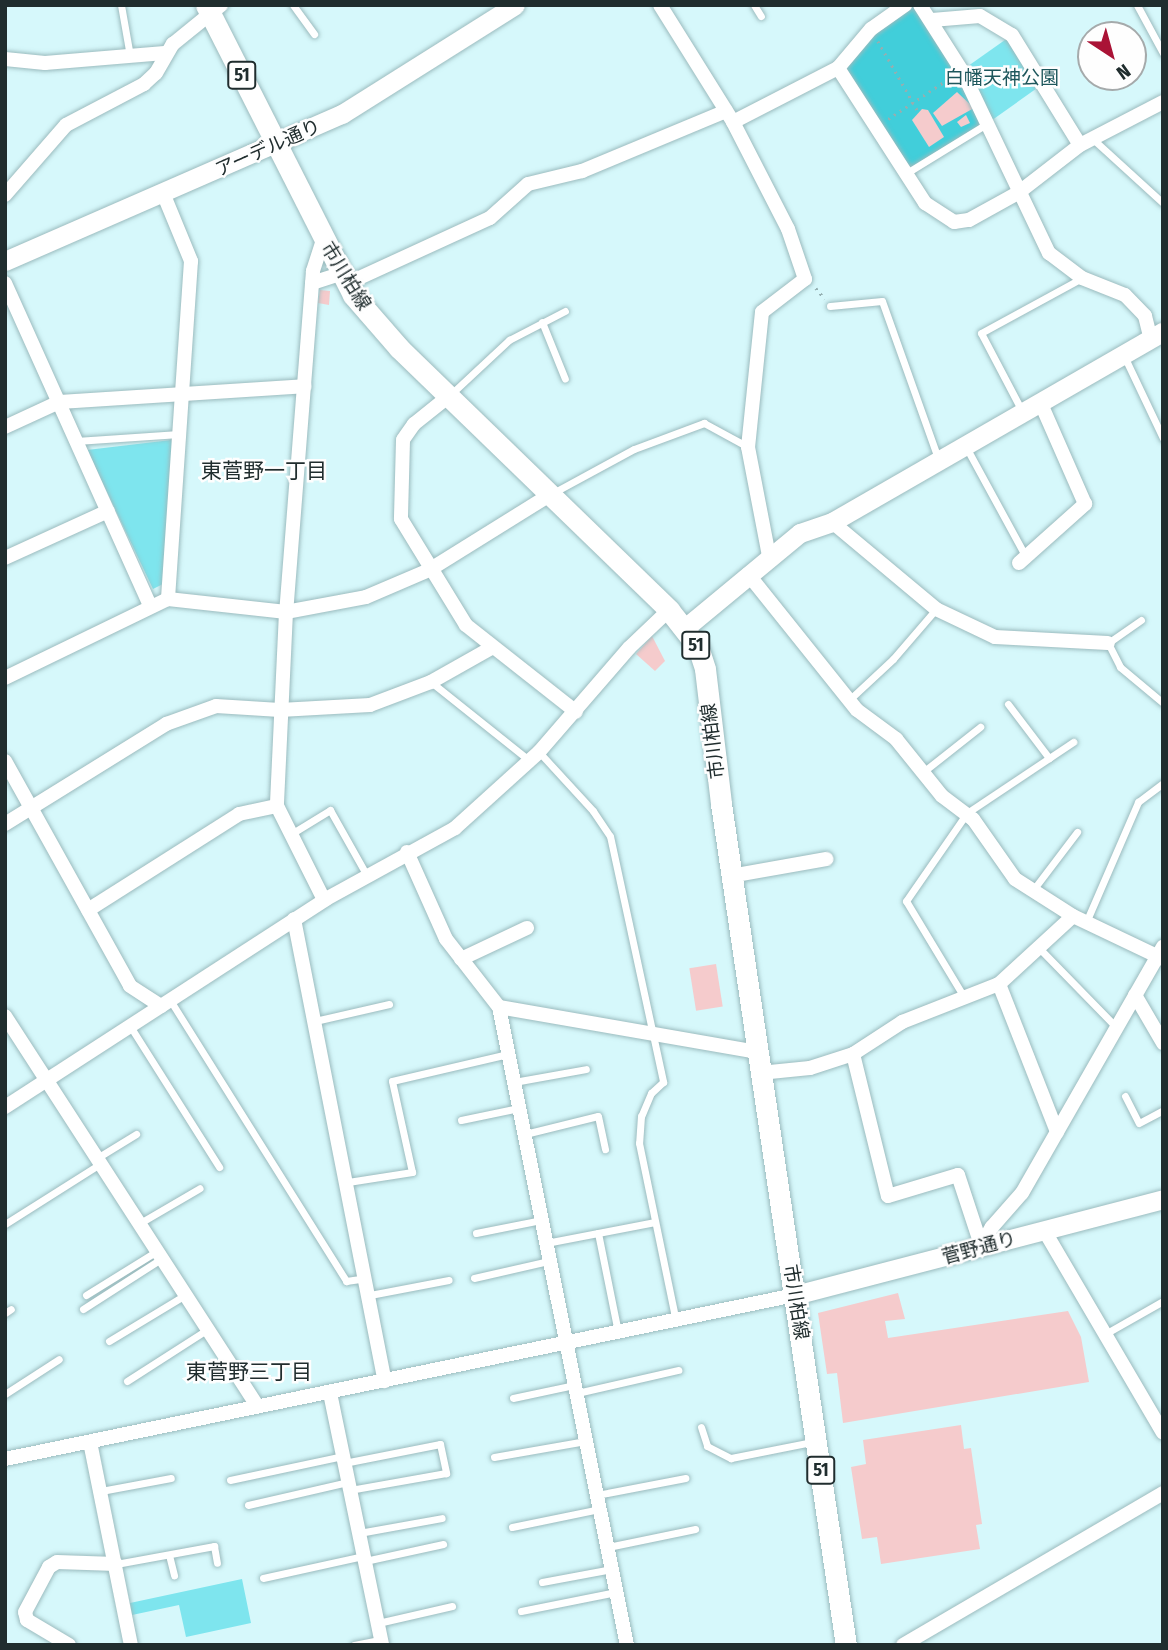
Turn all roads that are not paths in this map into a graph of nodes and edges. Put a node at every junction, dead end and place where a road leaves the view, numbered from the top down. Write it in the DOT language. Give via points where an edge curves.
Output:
graph roads {
  1 [pos="121,5"];
  2 [pos="293,5"];
  3 [pos="515,5"];
  4 [pos="660,5"];
  5 [pos="754,5"];
  6 [pos="905,5"];
  7 [pos="920,5"];
  8 [pos="1136,5"];
  9 [pos="213,8"];
  10 [pos="761,16"];
  11 [pos="932,20"];
  12 [pos="314,34"];
  13 [pos="165,52"];
  14 [pos="1163,53"];
  15 [pos="131,57"];
  16 [pos="5,59"];
  17 [pos="838,68"];
  18 [pos="1163,102"];
  19 [pos="730,116"];
  20 [pos="988,123"];
  21 [pos="1095,141"];
  22 [pos="279,144"];
  23 [pos="1080,145"];
  24 [pos="905,174"];
  25 [pos="163,193"];
  26 [pos="1018,193"];
  27 [pos="5,195"];
  28 [pos="1163,203"];
  29 [pos="323,240"];
  30 [pos="5,261"];
  31 [pos="1082,278"];
  32 [pos="343,279"];
  33 [pos="5,283"];
  34 [pos="312,283"];
  35 [pos="830,306"];
  36 [pos="565,311"];
  37 [pos="542,323"];
  38 [pos="1157,336"];
  39 [pos="1125,358"];
  40 [pos="565,379"];
  41 [pos="304,386"];
  42 [pos="183,394"];
  43 [pos="449,396"];
  44 [pos="59,402"];
  45 [pos="1041,404"];
  46 [pos="1022,412"];
  47 [pos="5,427"];
  48 [pos="180,433"];
  49 [pos="1163,438"];
  50 [pos="76,441"];
  51 [pos="964,444"];
  52 [pos="748,447"];
  53 [pos="938,459"];
  54 [pos="551,494"];
  55 [pos="108,511"];
  56 [pos="832,522"];
  57 [pos="769,556"];
  58 [pos="5,558"];
  59 [pos="1023,561"];
  60 [pos="429,570"];
  61 [pos="748,574"];
  62 [pos="168,599"];
  63 [pos="150,605"];
  64 [pos="936,609"];
  65 [pos="669,610"];
  66 [pos="286,612"];
  67 [pos="1141,620"];
  68 [pos="685,628"];
  69 [pos="1108,643"];
  70 [pos="491,648"];
  71 [pos="5,678"];
  72 [pos="431,682"];
  73 [pos="849,700"];
  74 [pos="1163,702"];
  75 [pos="1008,704"];
  76 [pos="280,710"];
  77 [pos="576,712"];
  78 [pos="980,727"];
  79 [pos="1073,742"];
  80 [pos="535,757"];
  81 [pos="1049,758"];
  82 [pos="5,761"];
  83 [pos="923,772"];
  84 [pos="1163,783"];
  85 [pos="277,806"];
  86 [pos="31,808"];
  87 [pos="967,813"];
  88 [pos="5,824"];
  89 [pos="1077,832"];
  90 [pos="291,834"];
  91 [pos="407,852"];
  92 [pos="826,859"];
  93 [pos="366,874"];
  94 [pos="732,876"];
  95 [pos="1033,891"];
  96 [pos="324,900"];
  97 [pos="88,910"];
  98 [pos="1080,918"];
  99 [pos="294,919"];
  100 [pos="527,928"];
  101 [pos="1039,948"];
  102 [pos="1161,954"];
  103 [pos="461,959"];
  104 [pos="999,984"];
  105 [pos="1135,995"];
  106 [pos="964,998"];
  107 [pos="165,1003"];
  108 [pos="389,1004"];
  109 [pos="499,1007"];
  110 [pos="5,1016"];
  111 [pos="314,1021"];
  112 [pos="130,1026"];
  113 [pos="1117,1027"];
  114 [pos="653,1031"];
  115 [pos="1163,1044"];
  116 [pos="508,1054"];
  117 [pos="853,1054"];
  118 [pos="759,1062"];
  119 [pos="586,1069"];
  120 [pos="46,1080"];
  121 [pos="514,1082"];
  122 [pos="1125,1097"];
  123 [pos="5,1107"];
  124 [pos="519,1108"];
  125 [pos="1163,1110"];
  126 [pos="461,1120"];
  127 [pos="1057,1132"];
  128 [pos="136,1134"];
  129 [pos="524,1134"];
  130 [pos="605,1149"];
  131 [pos="98,1161"];
  132 [pos="219,1167"];
  133 [pos="348,1182"];
  134 [pos="200,1188"];
  135 [pos="1163,1199"];
  136 [pos="541,1220"];
  137 [pos="655,1222"];
  138 [pos="5,1224"];
  139 [pos="139,1224"];
  140 [pos="1044,1230"];
  141 [pos="476,1233"];
  142 [pos="598,1233"];
  143 [pos="546,1243"];
  144 [pos="980,1247"];
  145 [pos="159,1255"];
  146 [pos="549,1261"];
  147 [pos="367,1278"];
  148 [pos="474,1278"];
  149 [pos="449,1280"];
  150 [pos="86,1295"];
  151 [pos="185,1295"];
  152 [pos="370,1295"];
  153 [pos="795,1295"];
  154 [pos="1163,1301"];
  155 [pos="83,1309"];
  156 [pos="676,1321"];
  157 [pos="208,1329"];
  158 [pos="618,1333"];
  159 [pos="1105,1334"];
  160 [pos="109,1342"];
  161 [pos="566,1344"];
  162 [pos="59,1359"];
  163 [pos="678,1370"];
  164 [pos="127,1381"];
  165 [pos="386,1381"];
  166 [pos="575,1389"];
  167 [pos="330,1393"];
  168 [pos="5,1394"];
  169 [pos="513,1398"];
  170 [pos="257,1406"];
  171 [pos="701,1427"];
  172 [pos="1163,1433"];
  173 [pos="586,1440"];
  174 [pos="90,1442"];
  175 [pos="817,1442"];
  176 [pos="494,1457"];
  177 [pos="5,1459"];
  178 [pos="343,1459"];
  179 [pos="172,1478"];
  180 [pos="685,1478"];
  181 [pos="230,1480"];
  182 [pos="349,1486"];
  183 [pos="100,1491"];
  184 [pos="1163,1493"];
  185 [pos="598,1502"];
  186 [pos="248,1505"];
  187 [pos="442,1518"];
  188 [pos="512,1527"];
  189 [pos="695,1529"];
  190 [pos="359,1534"];
  191 [pos="443,1544"];
  192 [pos="607,1547"];
  193 [pos="170,1555"];
  194 [pos="364,1558"];
  195 [pos="217,1563"];
  196 [pos="116,1564"];
  197 [pos="612,1569"];
  198 [pos="174,1575"];
  199 [pos="263,1578"];
  200 [pos="542,1582"];
  201 [pos="616,1592"];
  202 [pos="453,1605"];
  203 [pos="522,1611"];
  204 [pos="377,1624"];
  205 [pos="381,1642"];
  206 [pos="69,1645"];
  207 [pos="131,1645"];
  208 [pos="354,1645"];
  209 [pos="627,1645"];
  210 [pos="846,1645"];
  211 [pos="903,1645"];
  1 -- 15 [label="lane"];
  2 -- 12 [label="lane"];
  3 -- 22 [label="street, アーデル通り" via="366,101"];
  4 -- 19 [label="street"];
  5 -- 10 [label="lane"];
  6 -- 17 [label="street" via="871,29"];
  7 -- 11 [label="street"];
  8 -- 14 [label="lane"];
  9 -- 13 [label="street"];
  9 -- 22 [label="main road, 市川柏線 / 51"];
  11 -- 20 [label="street"];
  11 -- 23 [label="street" via="980,16 1012,35"];
  13 -- 15 [label="street"];
  13 -- 27 [label="street" via="156,73 144,84 85,114 51,139"];
  15 -- 16 [label="street" via="44,63"];
  17 -- 19 [label="street"];
  17 -- 24 [label="street"];
  18 -- 21 [label="street"];
  19 -- 32 [label="street" via="582,171 528,184 490,218"];
  19 -- 52 [label="street" via="788,229 806,279 762,312"];
  20 -- 24 [label="lane"];
  20 -- 26 [label="street"];
  21 -- 23 [label="street"];
  21 -- 28 [label="lane"];
  22 -- 25 [label="street, アーデル通り"];
  22 -- 29 [label="main road, 市川柏線 / 51"];
  23 -- 26 [label="street"];
  24 -- 26 [label="street" via="925,203 954,222 969,220"];
  25 -- 30 [label="street, アーデル通り"];
  25 -- 42 [label="street" via="191,261"];
  26 -- 31 [label="street" via="1049,253"];
  29 -- 32 [label="main road, 市川柏線 / 51"];
  29 -- 34 [label="street"];
  31 -- 38 [label="street" via="1125,295"];
  31 -- 46 [label="lane" via="981,333"];
  32 -- 34 [label="street"];
  32 -- 43 [label="main road, 市川柏線 / 51" via="377,323"];
  33 -- 44 [label="street"];
  34 -- 41 [label="street"];
  35 -- 53 [label="lane" via="882,301"];
  36 -- 37 [label="lane"];
  37 -- 40 [label="lane"];
  37 -- 43 [label="lane" via="509,340"];
  38 -- 39 [label="street"];
  39 -- 45 [label="street"];
  39 -- 49 [label="lane"];
  41 -- 42 [label="street"];
  41 -- 66 [label="street"];
  42 -- 44 [label="street"];
  42 -- 48 [label="street"];
  43 -- 54 [label="main road, 市川柏線 / 51"];
  43 -- 60 [label="street" via="414,424 403,440 398,505"];
  44 -- 47 [label="street"];
  44 -- 50 [label="street"];
  45 -- 46 [label="street"];
  45 -- 59 [label="street" via="1085,504"];
  46 -- 51 [label="street"];
  48 -- 50 [label="lane"];
  48 -- 62 [label="street"];
  50 -- 55 [label="street"];
  51 -- 53 [label="street"];
  51 -- 59 [label="lane"];
  52 -- 54 [label="lane" via="704,423 634,449"];
  52 -- 57 [label="street"];
  53 -- 56 [label="street"];
  54 -- 60 [label="street"];
  54 -- 65 [label="main road, 市川柏線 / 51"];
  55 -- 58 [label="street"];
  55 -- 63 [label="street"];
  56 -- 57 [label="street" via="800,533"];
  56 -- 64 [label="street"];
  57 -- 61 [label="street"];
  60 -- 66 [label="street" via="366,597"];
  60 -- 70 [label="street" via="452,607"];
  61 -- 68 [label="street"];
  61 -- 73 [label="street"];
  62 -- 63 [label="street"];
  62 -- 66 [label="street"];
  63 -- 71 [label="street"];
  64 -- 69 [label="street" via="995,637"];
  64 -- 73 [label="lane" via="894,659"];
  65 -- 68 [label="main road, 市川柏線 / 51"];
  65 -- 77 [label="street" via="629,648"];
  66 -- 76 [label="street"];
  67 -- 69 [label="lane"];
  68 -- 94 [label="main road, 市川柏線 / 51" via="705,669"];
  69 -- 74 [label="lane" via="1120,667"];
  70 -- 72 [label="street"];
  70 -- 77 [label="street"];
  72 -- 76 [label="street" via="370,705"];
  72 -- 80 [label="lane"];
  73 -- 83 [label="street" via="896,739"];
  75 -- 81 [label="lane"];
  76 -- 85 [label="street"];
  76 -- 86 [label="street" via="216,706 166,724"];
  77 -- 80 [label="street"];
  78 -- 83 [label="lane"];
  79 -- 81 [label="lane"];
  80 -- 91 [label="street" via="455,828"];
  80 -- 114 [label="lane" via="610,836"];
  81 -- 87 [label="lane"];
  82 -- 86 [label="street"];
  83 -- 87 [label="street" via="942,796"];
  84 -- 98 [label="lane" via="1138,802"];
  85 -- 90 [label="street"];
  85 -- 97 [label="street" via="239,814"];
  86 -- 88 [label="street"];
  86 -- 97 [label="street"];
  87 -- 95 [label="street" via="1015,879"];
  87 -- 106 [label="lane" via="906,901"];
  89 -- 95 [label="lane"];
  90 -- 93 [label="lane" via="330,810"];
  90 -- 96 [label="street"];
  91 -- 93 [label="street"];
  91 -- 103 [label="street" via="433,915"];
  92 -- 94 [label="street"];
  93 -- 96 [label="street"];
  94 -- 118 [label="main road, 市川柏線 / 51"];
  95 -- 98 [label="street"];
  96 -- 99 [label="street"];
  97 -- 107 [label="street" via="130,986"];
  98 -- 101 [label="street"];
  98 -- 102 [label="street"];
  99 -- 107 [label="street"];
  99 -- 111 [label="street"];
  100 -- 103 [label="street"];
  101 -- 104 [label="street"];
  101 -- 113 [label="lane"];
  102 -- 105 [label="street"];
  103 -- 109 [label="street"];
  104 -- 106 [label="street"];
  104 -- 127 [label="street"];
  105 -- 113 [label="street"];
  105 -- 115 [label="street"];
  106 -- 117 [label="street" via="902,1022"];
  107 -- 112 [label="street"];
  107 -- 147 [label="lane" via="346,1281"];
  108 -- 111 [label="lane"];
  109 -- 114 [label="street"];
  109 -- 116 [label="street"];
  110 -- 120 [label="street"];
  111 -- 133 [label="street"];
  112 -- 120 [label="street"];
  112 -- 132 [label="lane"];
  113 -- 127 [label="street"];
  114 -- 118 [label="street"];
  114 -- 137 [label="lane" via="663,1082 641,1116 639,1143"];
  116 -- 121 [label="street"];
  116 -- 133 [label="lane" via="392,1081 412,1172"];
  117 -- 118 [label="street" via="810,1068"];
  117 -- 144 [label="street" via="888,1196 958,1175"];
  118 -- 153 [label="main road, 市川柏線 / 51"];
  119 -- 121 [label="lane"];
  120 -- 123 [label="street"];
  120 -- 131 [label="street"];
  121 -- 124 [label="street"];
  122 -- 125 [label="lane" via="1139,1123"];
  124 -- 126 [label="lane"];
  124 -- 129 [label="street"];
  127 -- 144 [label="street" via="1022,1193"];
  128 -- 131 [label="lane"];
  129 -- 130 [label="lane" via="598,1116"];
  129 -- 136 [label="street"];
  131 -- 138 [label="lane"];
  131 -- 139 [label="street"];
  133 -- 147 [label="street"];
  134 -- 139 [label="lane"];
  135 -- 140 [label="street, 菅野通り"];
  136 -- 141 [label="lane"];
  136 -- 143 [label="street"];
  137 -- 142 [label="lane"];
  137 -- 156 [label="lane"];
  139 -- 145 [label="street"];
  140 -- 144 [label="street, 菅野通り"];
  140 -- 159 [label="street"];
  142 -- 143 [label="lane"];
  142 -- 158 [label="lane"];
  143 -- 146 [label="street"];
  144 -- 153 [label="street, 菅野通り"];
  145 -- 150 [label="lane"];
  145 -- 151 [label="street"];
  145 -- 155 [label="lane"];
  146 -- 148 [label="lane"];
  146 -- 161 [label="street"];
  147 -- 152 [label="street"];
  149 -- 152 [label="lane"];
  151 -- 157 [label="street"];
  151 -- 160 [label="lane"];
  152 -- 165 [label="street"];
  153 -- 156 [label="street"];
  153 -- 175 [label="main road, 市川柏線 / 51"];
  154 -- 159 [label="lane"];
  156 -- 158 [label="street"];
  157 -- 164 [label="lane"];
  157 -- 170 [label="street"];
  158 -- 161 [label="street"];
  159 -- 172 [label="street"];
  161 -- 165 [label="street"];
  161 -- 166 [label="street"];
  162 -- 168 [label="lane"];
  163 -- 166 [label="lane"];
  165 -- 167 [label="street"];
  166 -- 169 [label="lane"];
  166 -- 173 [label="street"];
  167 -- 170 [label="street"];
  167 -- 178 [label="street"];
  170 -- 174 [label="street"];
  171 -- 175 [label="lane" via="707,1446 731,1458"];
  173 -- 176 [label="lane"];
  173 -- 185 [label="street"];
  174 -- 177 [label="street"];
  174 -- 183 [label="street"];
  175 -- 210 [label="main road, 市川柏線 / 51"];
  178 -- 181 [label="lane"];
  178 -- 182 [label="street"];
  178 -- 182 [label="lane" via="440,1444 446,1473"];
  179 -- 183 [label="lane"];
  180 -- 185 [label="lane"];
  182 -- 186 [label="lane"];
  182 -- 190 [label="street"];
  183 -- 196 [label="street"];
  184 -- 211 [label="street"];
  185 -- 188 [label="lane"];
  185 -- 192 [label="street"];
  187 -- 190 [label="lane"];
  189 -- 192 [label="lane"];
  190 -- 194 [label="street"];
  191 -- 194 [label="lane"];
  192 -- 197 [label="street"];
  193 -- 195 [label="lane" via="214,1546"];
  193 -- 196 [label="lane"];
  193 -- 198 [label="lane"];
  194 -- 199 [label="lane"];
  194 -- 204 [label="street"];
  196 -- 206 [label="street" via="57,1562 49,1567 25,1612 27,1620 61,1636"];
  196 -- 207 [label="street"];
  197 -- 200 [label="lane"];
  197 -- 201 [label="street"];
  201 -- 203 [label="lane"];
  201 -- 209 [label="street"];
  202 -- 204 [label="lane"];
  204 -- 205 [label="street"];
  205 -- 208 [label="lane"];
}
